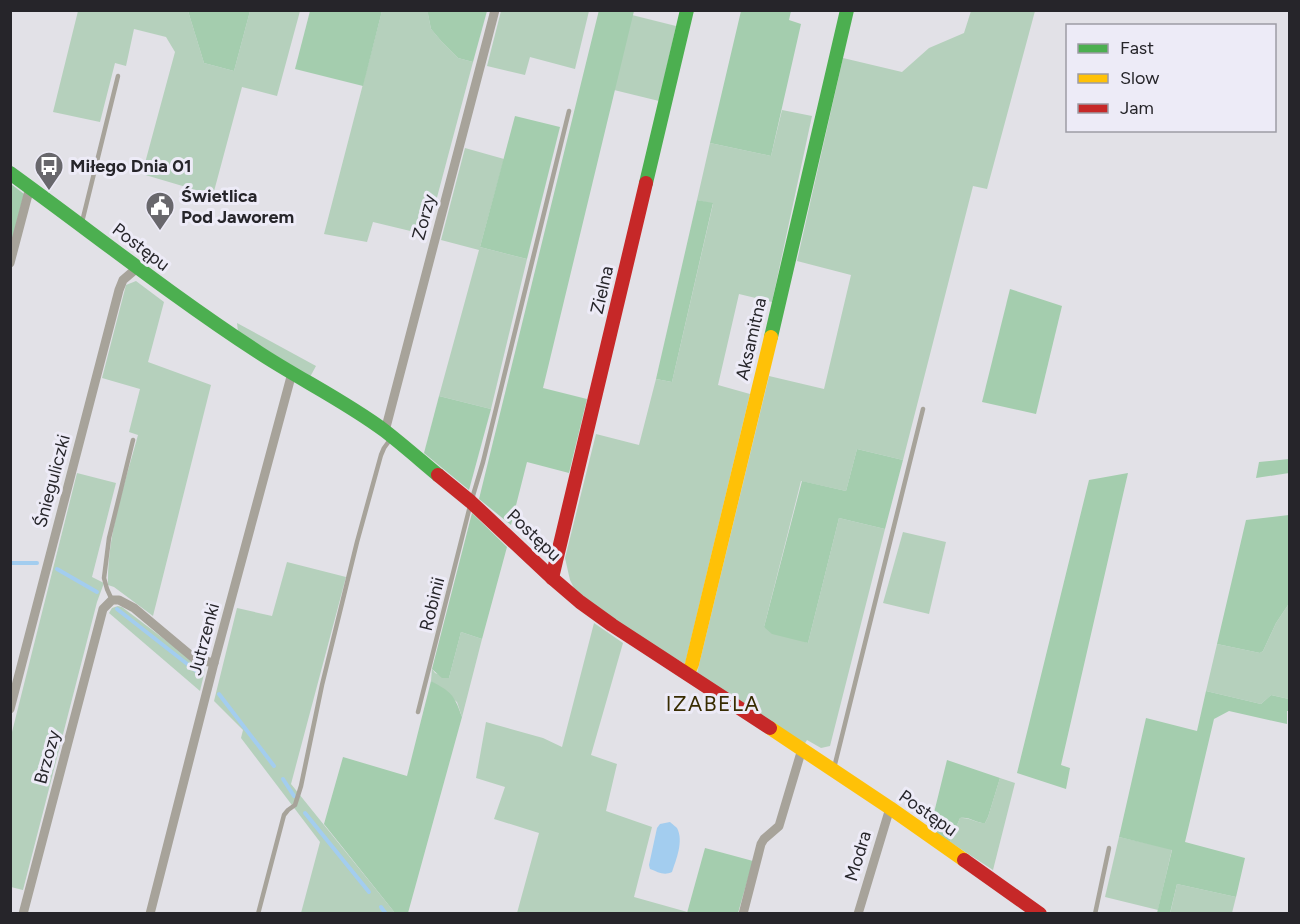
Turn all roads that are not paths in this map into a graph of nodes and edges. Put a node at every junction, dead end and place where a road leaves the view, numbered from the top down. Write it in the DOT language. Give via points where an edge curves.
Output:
graph roads {
  1 [pos="495,10"];
  2 [pos="687,10"];
  3 [pos="847,10"];
  4 [pos="118,75"];
  5 [pos="569,111"];
  6 [pos="10,173"];
  7 [pos="30,188"];
  8 [pos="82,225"];
  9 [pos="10,262"];
  10 [pos="137,268"];
  11 [pos="292,373"];
  12 [pos="923,409"];
  13 [pos="388,434"];
  14 [pos="133,440"];
  15 [pos="471,501"];
  16 [pos="552,578"];
  17 [pos="112,600"];
  18 [pos="214,663"];
  19 [pos="688,674"];
  20 [pos="10,709"];
  21 [pos="418,712"];
  22 [pos="802,748"];
  23 [pos="833,770"];
  24 [pos="890,808"];
  25 [pos="1110,848"];
  26 [pos="1024,908"];
  27 [pos="23,914"];
  28 [pos="150,914"];
  29 [pos="258,914"];
  30 [pos="743,914"];
  31 [pos="858,914"];
  32 [pos="1040,914"];
  33 [pos="1095,914"];
  1 -- 13 [label="street, Zorzy"];
  2 -- 16 [label="street, Zielna"];
  3 -- 19 [label="street, Aksamitna"];
  4 -- 8 [label="lane"];
  5 -- 15 [label="lane, Robinii"];
  6 -- 7 [label="street, Postępu"];
  7 -- 8 [label="street, Postępu"];
  7 -- 9 [label="street"];
  8 -- 10 [label="street, Postępu"];
  10 -- 11 [label="street, Postępu"];
  10 -- 20 [label="street, Śnieguliczki" via="123,280 119,290"];
  11 -- 13 [label="street, Postępu"];
  11 -- 18 [label="street, Jutrzenki"];
  12 -- 23 [label="lane"];
  13 -- 15 [label="street, Postępu"];
  13 -- 29 [label="lane" via="357,542 301,786 295,806 284,815"];
  14 -- 17 [label="lane" via="109,538 104,578"];
  15 -- 16 [label="street, Postępu"];
  15 -- 21 [label="lane, Robinii"];
  16 -- 19 [label="street, Postępu" via="612,625"];
  17 -- 18 [label="street" via="134,608 195,659"];
  17 -- 27 [label="street, Brzozy" via="103,609"];
  18 -- 28 [label="street, Jutrzenki"];
  19 -- 22 [label="street, Postępu"];
  22 -- 23 [label="street, Postępu"];
  22 -- 30 [label="street" via="779,826 761,844"];
  23 -- 24 [label="street, Postępu"];
  24 -- 26 [label="street, Postępu"];
  24 -- 31 [label="street, Modra"];
  25 -- 33 [label="lane"];
  26 -- 32 [label="street, Postępu"];
}
